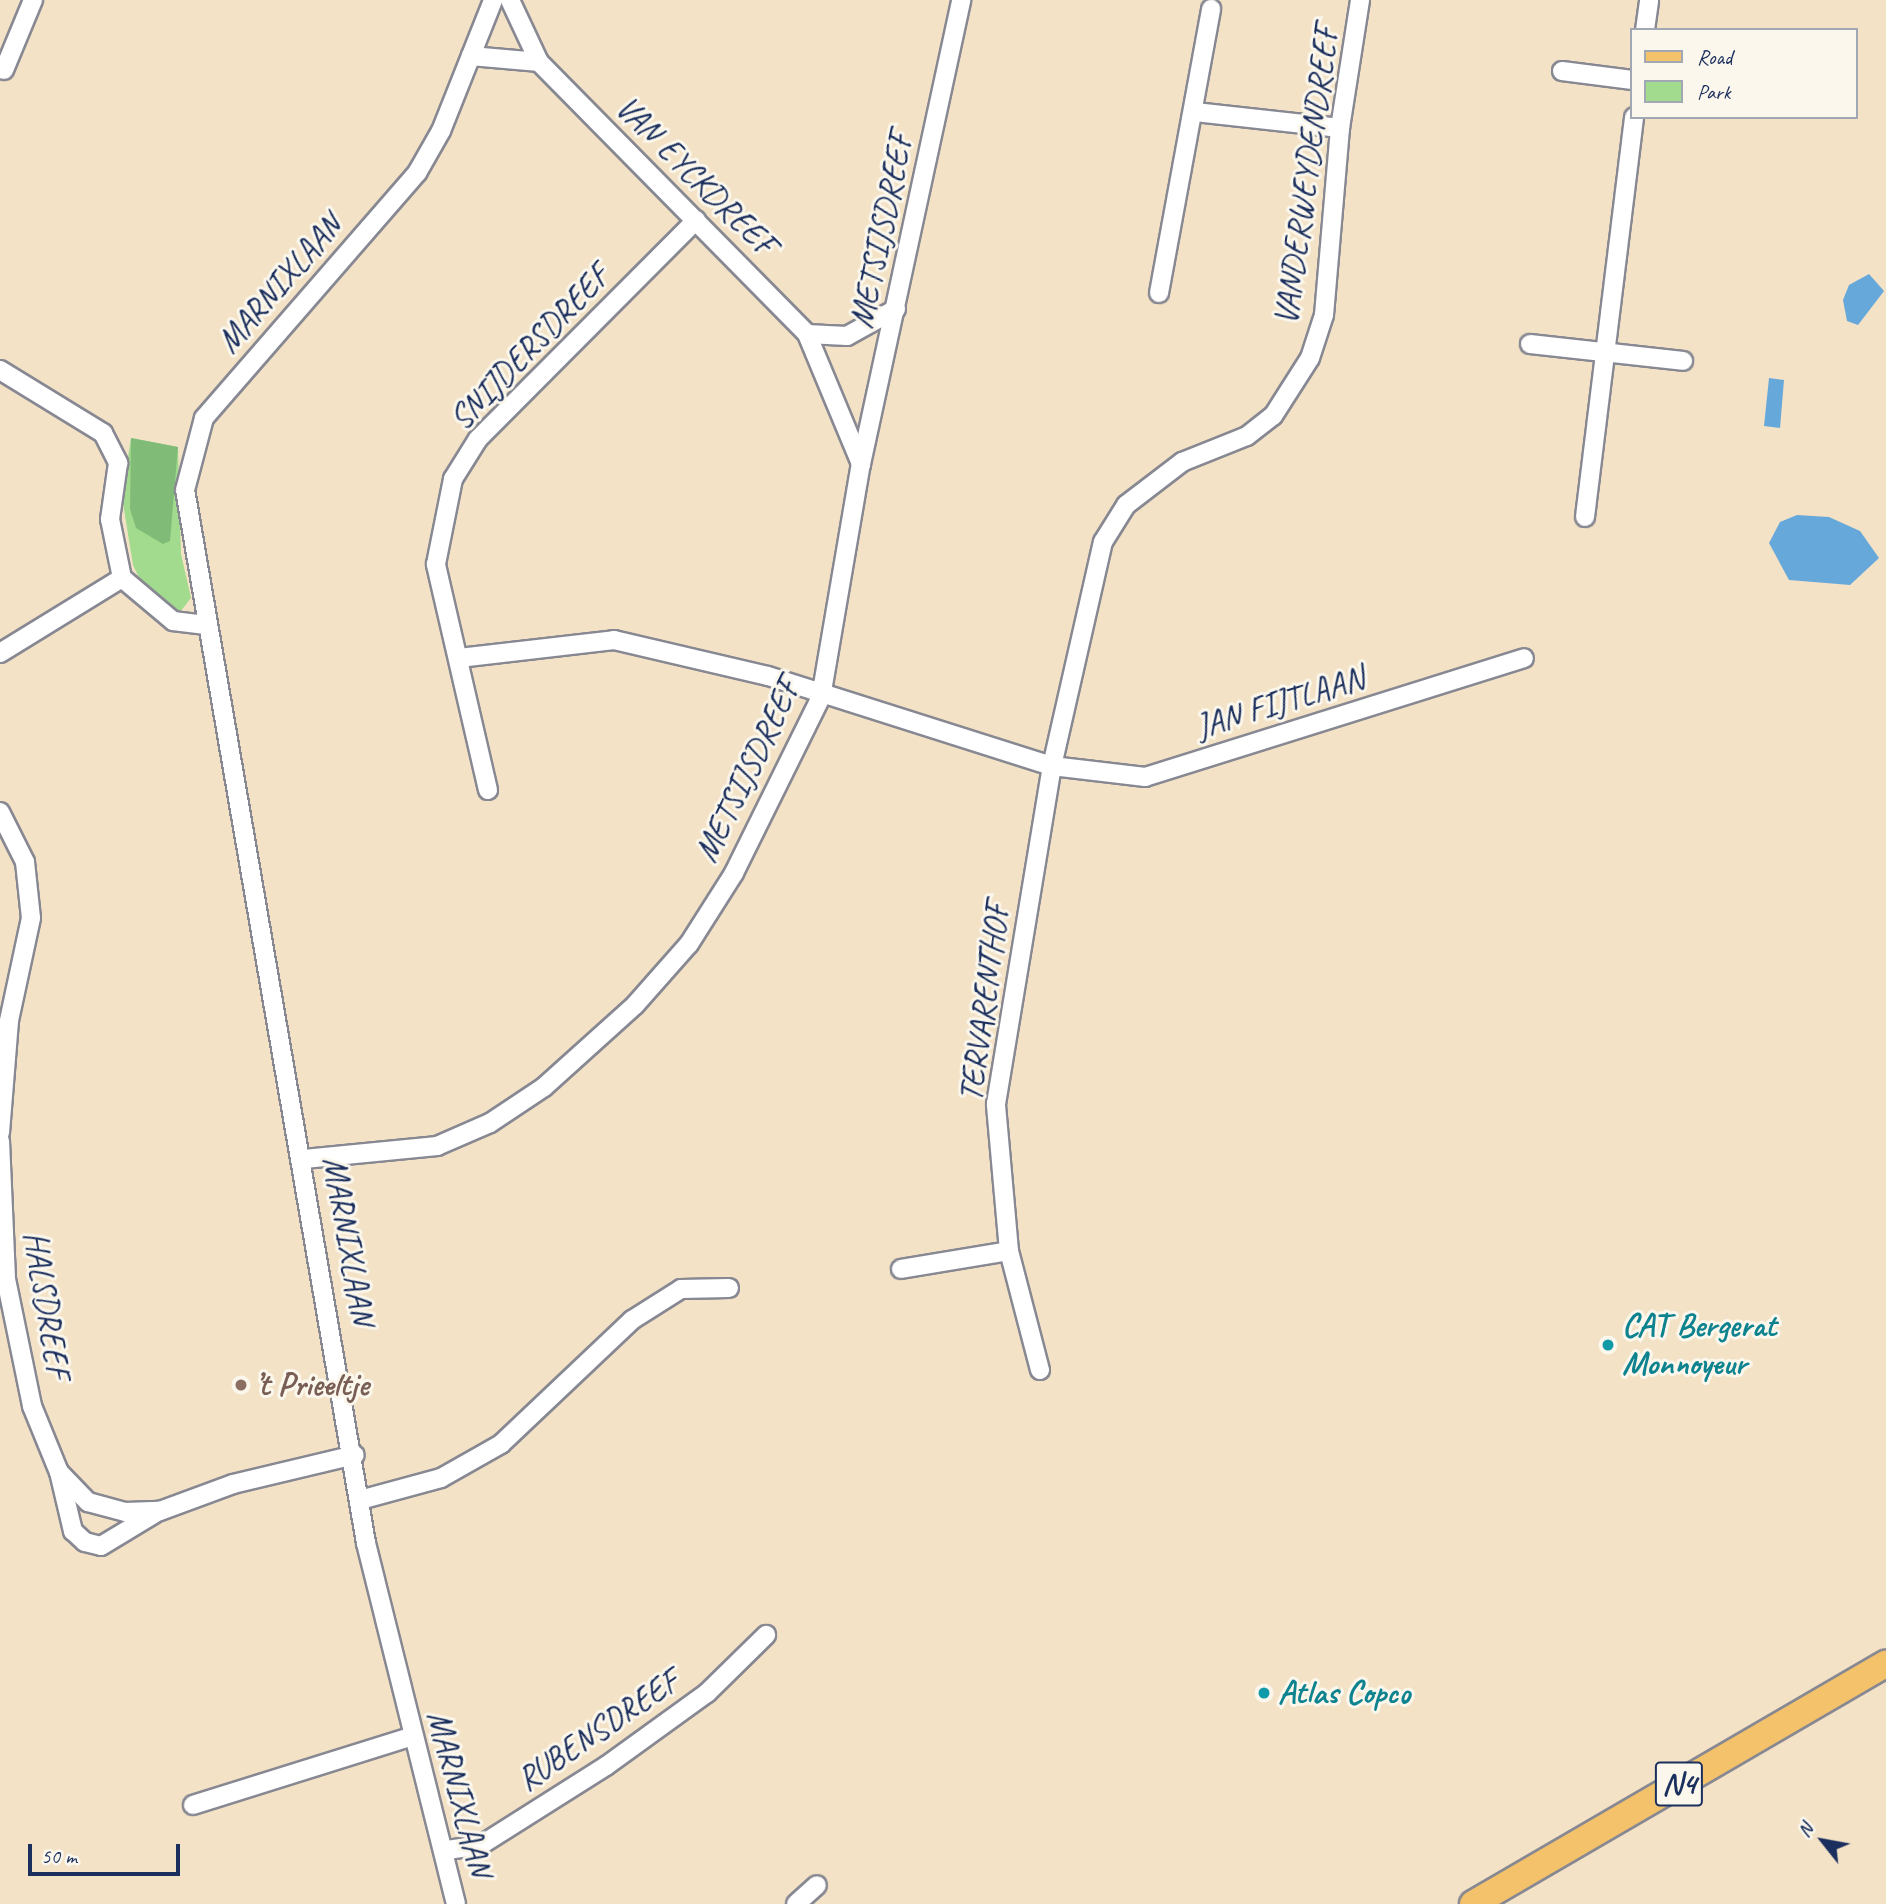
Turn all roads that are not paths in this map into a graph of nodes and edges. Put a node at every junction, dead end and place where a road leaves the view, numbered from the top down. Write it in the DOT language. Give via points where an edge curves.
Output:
graph roads {
  1 [pos="33,0"];
  2 [pos="493,0"];
  3 [pos="510,0"];
  4 [pos="961,0"];
  5 [pos="1360,0"];
  6 [pos="1649,0"];
  7 [pos="1211,9"];
  8 [pos="1645,28"];
  9 [pos="471,56"];
  10 [pos="539,62"];
  11 [pos="4,70"];
  12 [pos="1562,71"];
  13 [pos="1630,80"];
  14 [pos="1195,112"];
  15 [pos="1634,119"];
  16 [pos="1340,128"];
  17 [pos="695,220"];
  18 [pos="1159,293"];
  19 [pos="896,309"];
  20 [pos="807,334"];
  21 [pos="1530,344"];
  22 [pos="1606,352"];
  23 [pos="1683,360"];
  24 [pos="0,370"];
  25 [pos="861,464"];
  26 [pos="1585,517"];
  27 [pos="121,578"];
  28 [pos="206,625"];
  29 [pos="0,653"];
  30 [pos="459,658"];
  31 [pos="1524,658"];
  32 [pos="821,697"];
  33 [pos="1052,766"];
  34 [pos="488,790"];
  35 [pos="0,812"];
  36 [pos="0,1133"];
  37 [pos="0,1141"];
  38 [pos="304,1159"];
  39 [pos="1009,1251"];
  40 [pos="901,1269"];
  41 [pos="729,1288"];
  42 [pos="1040,1370"];
  43 [pos="355,1455"];
  44 [pos="60,1472"];
  45 [pos="360,1500"];
  46 [pos="160,1511"];
  47 [pos="766,1635"];
  48 [pos="1886,1664"];
  49 [pos="413,1736"];
  50 [pos="194,1805"];
  51 [pos="447,1850"];
  52 [pos="817,1885"];
  53 [pos="456,1904"];
  54 [pos="796,1904"];
  55 [pos="1472,1904"];
  1 -- 11 [label="street"];
  2 -- 9 [label="street, MARNIXLAAN"];
  3 -- 10 [label="street, VAN EYCKDREEF"];
  4 -- 19 [label="street, METSIJSDREEF"];
  5 -- 16 [label="street, VANDERWEYDENDREEF"];
  6 -- 8 [label="street"];
  7 -- 14 [label="street"];
  9 -- 10 [label="street"];
  9 -- 28 [label="street, MARNIXLAAN" via="417,173 204,418 185,490"];
  10 -- 17 [label="street, VAN EYCKDREEF"];
  12 -- 13 [label="street"];
  14 -- 16 [label="street"];
  14 -- 18 [label="street"];
  15 -- 22 [label="street"];
  16 -- 33 [label="street, VANDERWEYDENDREEF" via="1324,315 1310,358 1273,416 1247,436 1182,462 1126,505 1103,542"];
  17 -- 20 [label="street, VAN EYCKDREEF"];
  17 -- 30 [label="street, SNIJDERSDREEF" via="478,439 453,479 436,564"];
  19 -- 20 [label="street" via="847,336"];
  19 -- 25 [label="street, METSIJSDREEF"];
  20 -- 25 [label="street, VAN EYCKDREEF"];
  21 -- 22 [label="street"];
  22 -- 23 [label="street"];
  22 -- 26 [label="street"];
  24 -- 27 [label="street" via="103,433 118,463 110,519"];
  25 -- 32 [label="street, METSIJSDREEF"];
  27 -- 28 [label="street" via="173,621"];
  27 -- 29 [label="street"];
  28 -- 38 [label="street, MARNIXLAAN"];
  30 -- 32 [label="street" via="614,640 768,676"];
  30 -- 34 [label="street, SNIJDERSDREEF"];
  31 -- 33 [label="street, JAN FIJTLAAN" via="1145,777"];
  32 -- 33 [label="street"];
  32 -- 38 [label="street, METSIJSDREEF" via="734,873 689,944 592,1045 490,1123 437,1146"];
  33 -- 39 [label="street, TERVARENTHOF" via="996,1104"];
  35 -- 36 [label="street" via="25,862 31,918 9,1021"];
  37 -- 44 [label="street, HALSDREEF" via="6,1279 32,1406"];
  38 -- 43 [label="street, MARNIXLAAN"];
  39 -- 40 [label="street"];
  39 -- 42 [label="street, TERVARENTHOF"];
  41 -- 45 [label="street" via="681,1289 632,1320 501,1444 441,1478"];
  43 -- 45 [label="street, MARNIXLAAN"];
  43 -- 46 [label="street, HALSDREEF" via="233,1484"];
  44 -- 46 [label="street, HALSDREEF" via="88,1502 125,1512"];
  44 -- 46 [label="street, HALSDREEF" via="73,1531 85,1542 101,1546"];
  45 -- 49 [label="street, MARNIXLAAN"];
  47 -- 51 [label="street, RUBENSDREEF" via="715,1686 606,1766 481,1845"];
  48 -- 55 [label="main road, N4"];
  49 -- 50 [label="street"];
  49 -- 51 [label="street, MARNIXLAAN"];
  51 -- 53 [label="street, MARNIXLAAN"];
  52 -- 54 [label="street"];
}
